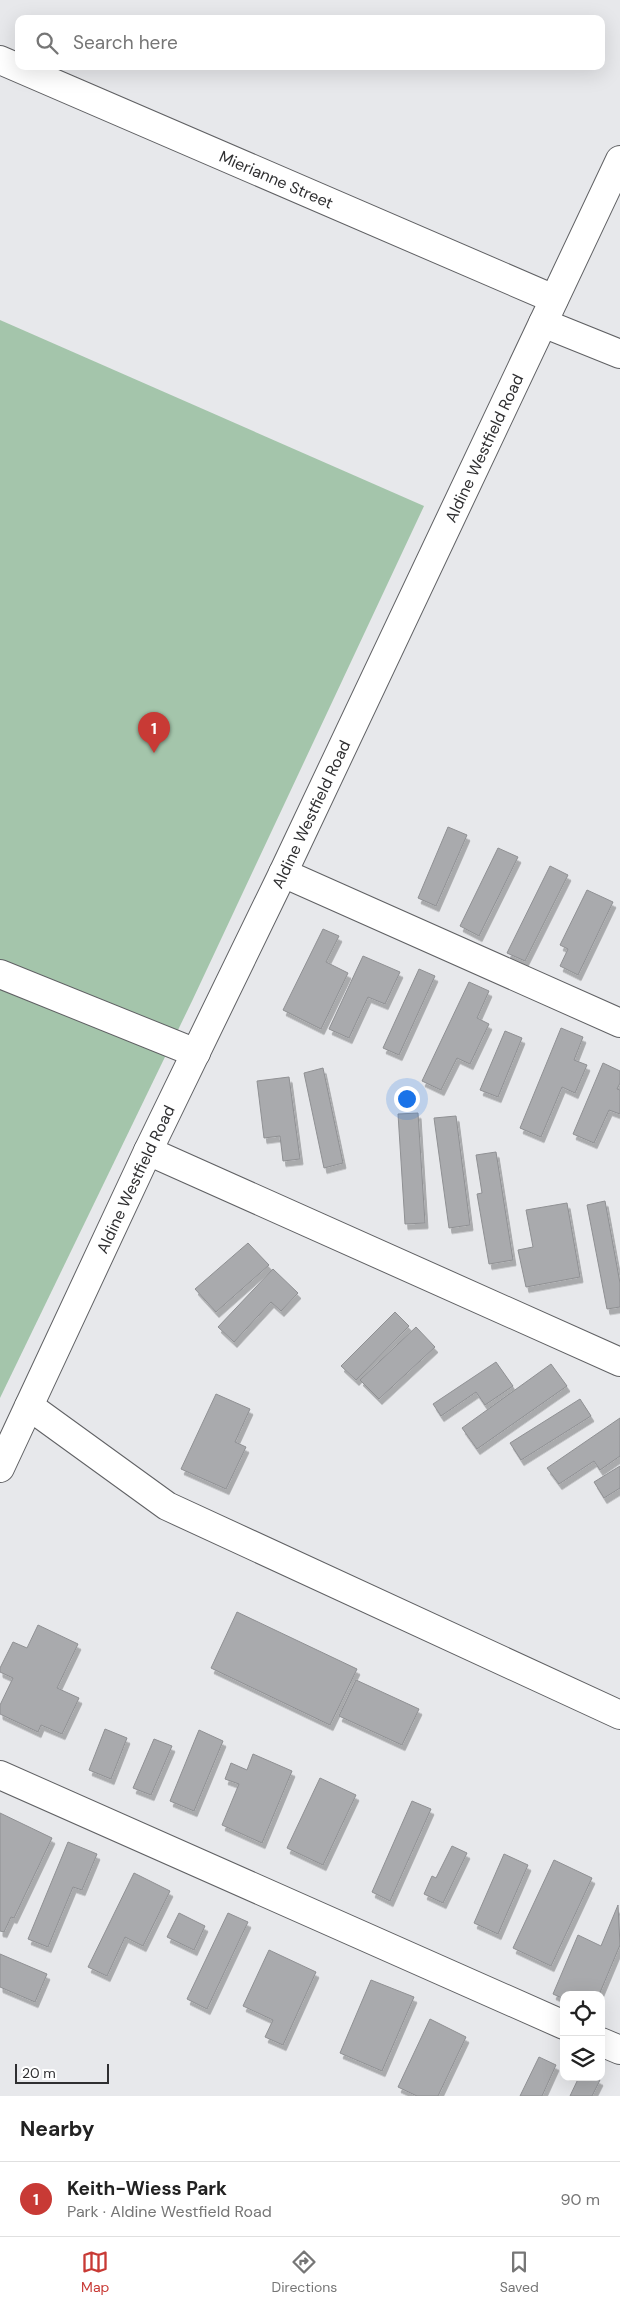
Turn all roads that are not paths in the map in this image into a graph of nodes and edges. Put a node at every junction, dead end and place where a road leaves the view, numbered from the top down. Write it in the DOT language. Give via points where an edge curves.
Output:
graph roads {
  1 [pos="0,60"];
  2 [pos="15,67"];
  3 [pos="22,70"];
  4 [pos="620,160"];
  5 [pos="548,311"];
  6 [pos="620,354"];
  7 [pos="283,873"];
  8 [pos="0,974"];
  9 [pos="620,1023"];
  10 [pos="196,1053"];
  11 [pos="148,1151"];
  12 [pos="620,1362"];
  13 [pos="29,1406"];
  14 [pos="0,1468"];
  15 [pos="620,1715"];
  16 [pos="0,1774"];
  17 [pos="560,2023"];
  18 [pos="605,2044"];
  19 [pos="620,2050"];
  1 -- 2 [label="main road, Mierianne Street"];
  3 -- 5 [label="main road, Mierianne Street"];
  4 -- 5 [label="main road, Aldine Westfield Road"];
  5 -- 6 [label="main road, Mierianne Street"];
  5 -- 7 [label="main road, Aldine Westfield Road"];
  7 -- 9 [label="main road"];
  7 -- 10 [label="main road, Aldine Westfield Road"];
  8 -- 10 [label="main road"];
  10 -- 11 [label="main road, Aldine Westfield Road"];
  11 -- 12 [label="main road"];
  11 -- 13 [label="main road, Aldine Westfield Road"];
  13 -- 14 [label="main road, Aldine Westfield Road"];
  13 -- 15 [label="main road" via="167,1506"];
  16 -- 17 [label="main road"];
  18 -- 19 [label="main road"];
}
